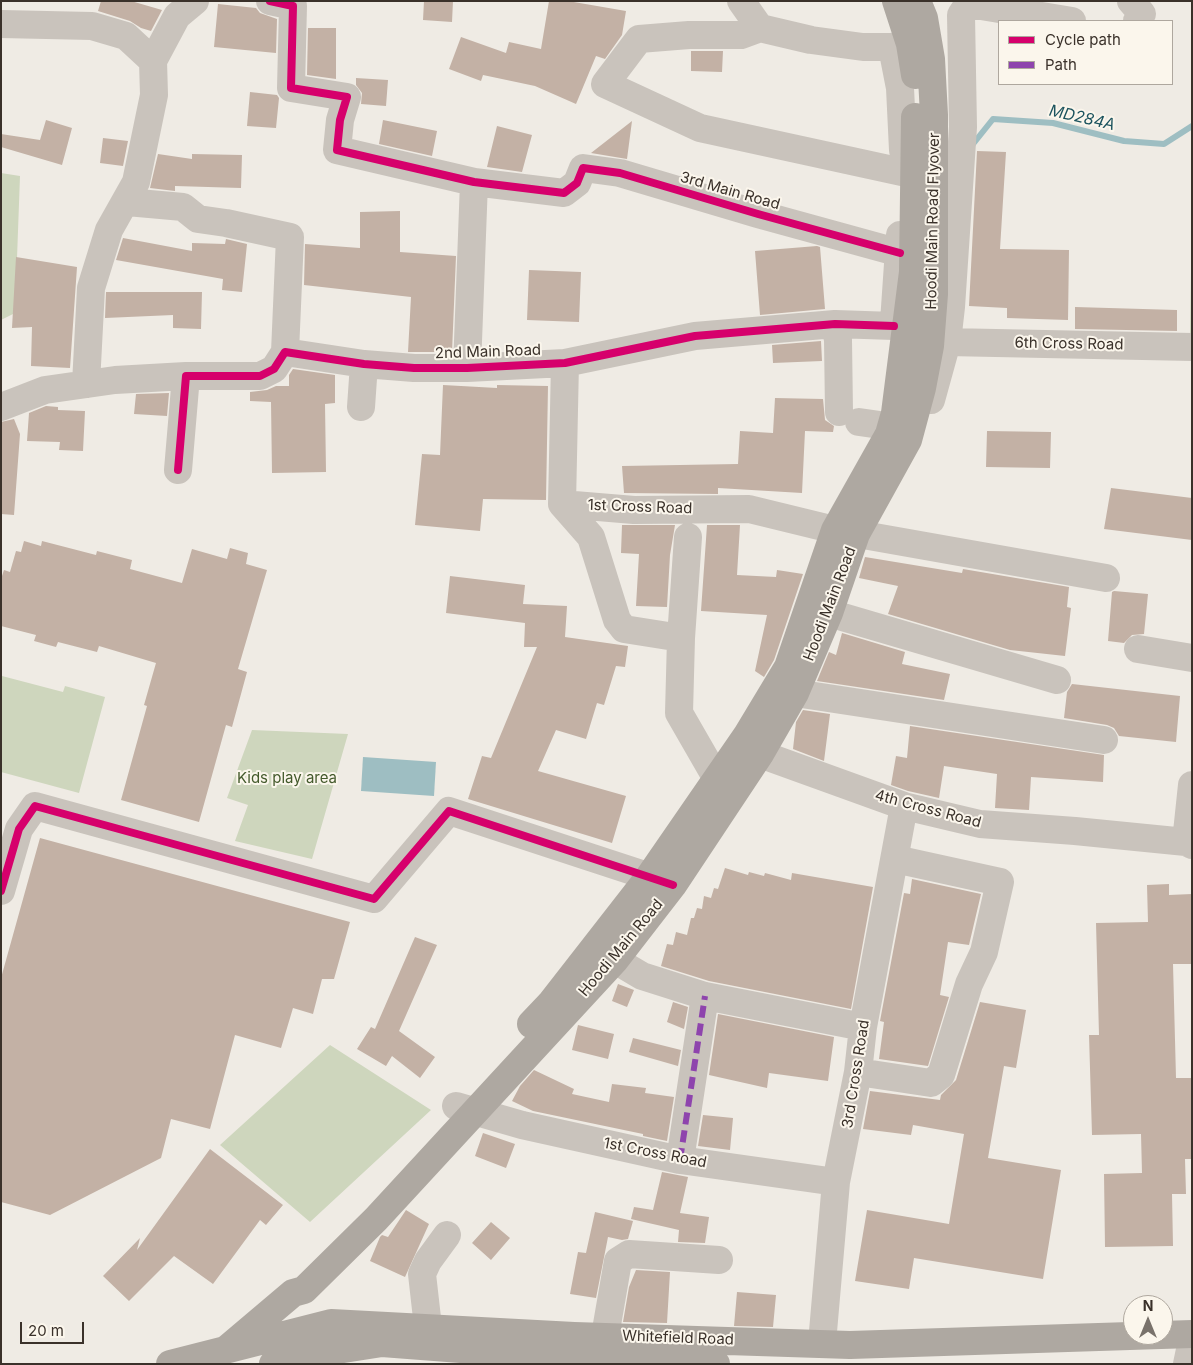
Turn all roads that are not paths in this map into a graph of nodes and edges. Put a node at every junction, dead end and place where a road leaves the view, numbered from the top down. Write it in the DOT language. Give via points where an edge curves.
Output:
graph roads {
  1 [pos="195,1"];
  2 [pos="270,1"];
  3 [pos="741,1"];
  4 [pos="896,1"];
  5 [pos="917,1"];
  6 [pos="1131,1"];
  7 [pos="1066,20"];
  8 [pos="1138,20"];
  9 [pos="1,24"];
  10 [pos="760,28"];
  11 [pos="960,30"];
  12 [pos="892,48"];
  13 [pos="153,61"];
  14 [pos="902,172"];
  15 [pos="474,182"];
  16 [pos="127,202"];
  17 [pos="900,253"];
  18 [pos="835,324"];
  19 [pos="894,326"];
  20 [pos="946,342"];
  21 [pos="1192,346"];
  22 [pos="285,352"];
  23 [pos="565,363"];
  24 [pos="364,364"];
  25 [pos="467,368"];
  26 [pos="186,376"];
  27 [pos="86,384"];
  28 [pos="361,406"];
  29 [pos="1,407"];
  30 [pos="898,430"];
  31 [pos="178,470"];
  32 [pos="562,504"];
  33 [pos="845,532"];
  34 [pos="688,538"];
  35 [pos="1106,578"];
  36 [pos="829,613"];
  37 [pos="681,638"];
  38 [pos="1138,649"];
  39 [pos="1192,658"];
  40 [pos="1057,680"];
  41 [pos="795,693"];
  42 [pos="1104,740"];
  43 [pos="760,754"];
  44 [pos="717,779"];
  45 [pos="1192,785"];
  46 [pos="904,806"];
  47 [pos="1189,844"];
  48 [pos="895,859"];
  49 [pos="661,881"];
  50 [pos="1,891"];
  51 [pos="615,960"];
  52 [pos="705,996"];
  53 [pos="862,1027"];
  54 [pos="858,1072"];
  55 [pos="466,1109"];
  56 [pos="680,1160"];
  57 [pos="836,1182"];
  58 [pos="447,1235"];
  59 [pos="719,1260"];
  60 [pos="428,1328"];
  61 [pos="1192,1334"];
  62 [pos="606,1336"];
  63 [pos="1192,1340"];
  64 [pos="822,1343"];
  65 [pos="228,1348"];
  66 [pos="554,1360"];
  67 [pos="289,1361"];
  68 [pos="170,1364"];
  69 [pos="202,1364"];
  70 [pos="716,1364"];
  71 [pos="1187,1364"];
  1 -- 13 [label="street" via="177,16"];
  2 -- 15 [label="street" via="293,6 291,88 347,97 340,120 337,150"];
  3 -- 10 [label="street"];
  4 -- 30 [label="main road, Hoodi Main Road Flyover" via="910,44 916,79 912,272"];
  5 -- 30 [label="main road, Hoodi Main Road Flyover" via="930,51 934,115 934,294 930,346 922,388"];
  6 -- 8 [label="street" via="1142,14"];
  7 -- 11 [label="street" via="967,6 961,15"];
  9 -- 13 [label="street" via="92,26 126,36"];
  10 -- 12 [label="street" via="863,48"];
  10 -- 14 [label="street" via="741,35 639,39 605,84 700,128"];
  11 -- 12 [label="street"];
  11 -- 20 [label="street" via="963,127"];
  12 -- 14 [label="street" via="900,88"];
  13 -- 16 [label="street" via="154,95 136,182"];
  14 -- 17 [label="street"];
  15 -- 17 [label="street, 3rd Main Road" via="564,193 577,183 583,168 620,173"];
  15 -- 25 [label="street"];
  16 -- 22 [label="street" via="183,207 198,219 290,237"];
  16 -- 27 [label="street" via="109,230 91,288"];
  17 -- 19 [label="street"];
  18 -- 19 [label="street, 2nd Main Road"];
  18 -- 23 [label="street, 2nd Main Road" via="695,336"];
  18 -- 30 [label="street" via="849,417"];
  19 -- 30 [label="street" via="882,406"];
  20 -- 21 [label="street, 6th Cross Road"];
  20 -- 30 [label="street" via="922,430"];
  22 -- 24 [label="street, 2nd Main Road"];
  22 -- 26 [label="street" via="274,369 260,376"];
  23 -- 25 [label="street, 2nd Main Road"];
  23 -- 32 [label="street"];
  24 -- 25 [label="street, 2nd Main Road"];
  24 -- 28 [label="street"];
  26 -- 27 [label="street"];
  26 -- 31 [label="street"];
  27 -- 29 [label="street" via="45,390"];
  30 -- 33 [label="main road, Hoodi Main Road"];
  32 -- 33 [label="street, 1st Cross Road" via="634,510 749,509"];
  32 -- 37 [label="street" via="591,537 617,620 624,630"];
  33 -- 35 [label="street, 1st Cross Road"];
  33 -- 36 [label="main road, Hoodi Main Road"];
  33 -- 44 [label="main road" via="788,667"];
  34 -- 37 [label="street"];
  36 -- 40 [label="street"];
  36 -- 41 [label="main road, Hoodi Main Road"];
  37 -- 44 [label="street" via="679,713"];
  38 -- 39 [label="street"];
  41 -- 42 [label="street"];
  41 -- 43 [label="main road, Hoodi Main Road"];
  43 -- 46 [label="street, 4th Cross Road"];
  43 -- 49 [label="main road, Hoodi Main Road"];
  44 -- 49 [label="main road"];
  45 -- 47 [label="street"];
  46 -- 47 [label="street, 4th Cross Road" via="980,824"];
  46 -- 48 [label="street, 3rd Cross Road"];
  48 -- 53 [label="street, 3rd Cross Road"];
  48 -- 54 [label="street" via="1000,882 984,952 969,984 941,1075 931,1083"];
  49 -- 50 [label="street" via="449,811 374,899 35,806 20,829"];
  49 -- 51 [label="main road, Hoodi Main Road"];
  49 -- 55 [label="main road" via="550,1004"];
  51 -- 52 [label="street" via="642,976"];
  51 -- 55 [label="main road, Hoodi Main Road"];
  52 -- 53 [label="street"];
  52 -- 56 [label="street"];
  53 -- 54 [label="street, 3rd Cross Road"];
  54 -- 57 [label="street, 3rd Cross Road"];
  55 -- 56 [label="street, 1st Cross Road"];
  55 -- 65 [label="main road, Hoodi Main Road" via="376,1218 298,1291"];
  56 -- 57 [label="street, 1st Cross Road"];
  57 -- 64 [label="street, 3rd Cross Road"];
  58 -- 60 [label="street" via="422,1274"];
  59 -- 62 [label="street" via="629,1254 618,1261"];
  60 -- 62 [label="main road, Whitefield Road"];
  60 -- 65 [label="main road, Whitefield Road" via="331,1322"];
  61 -- 64 [label="main road, Whitefield Road" via="850,1345"];
  62 -- 64 [label="main road, Whitefield Road"];
  63 -- 71 [label="street"];
  65 -- 68 [label="main road, Whitefield Road"];
  65 -- 69 [label="main road, Hoodi Main Road"];
  66 -- 67 [label="main road, Whitefield Road" via="382,1343"];
  66 -- 70 [label="main road, Whitefield Road"];
}
